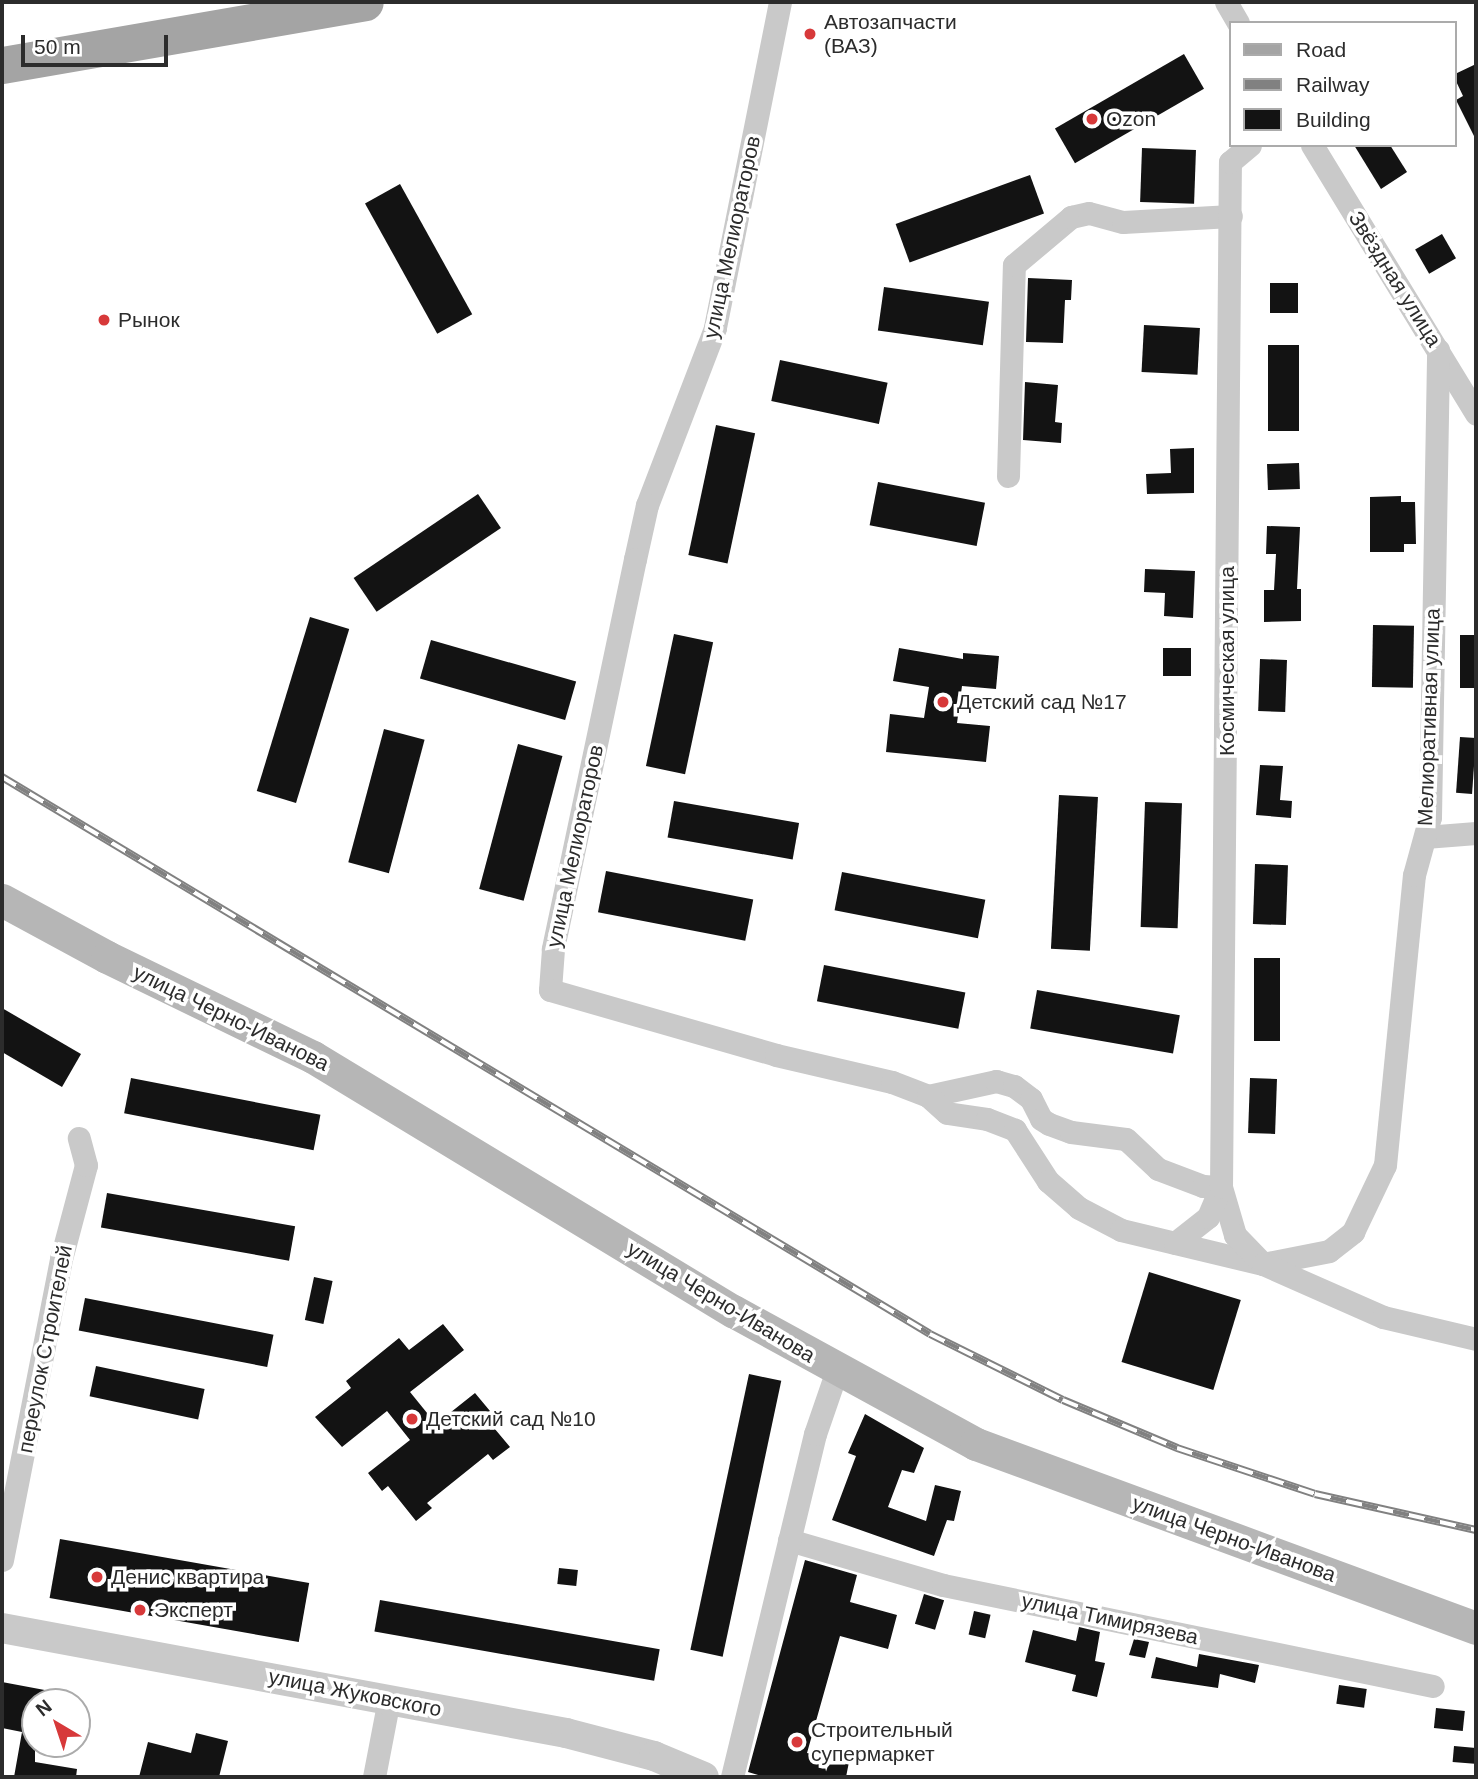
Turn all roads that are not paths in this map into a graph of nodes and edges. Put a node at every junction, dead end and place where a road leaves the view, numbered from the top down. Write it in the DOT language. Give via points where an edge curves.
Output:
graph roads {
  1 [pos="365,2"];
  2 [pos="780,2"];
  3 [pos="1226,2"];
  4 [pos="1237,21"];
  5 [pos="2,65"];
  6 [pos="1248,147"];
  7 [pos="1313,147"];
  8 [pos="1231,216"];
  9 [pos="1438,350"];
  10 [pos="1476,414"];
  11 [pos="1008,476"];
  12 [pos="1476,833"];
  13 [pos="1425,837"];
  14 [pos="2,900"];
  15 [pos="928,1096"];
  16 [pos="79,1138"];
  17 [pos="1221,1187"];
  18 [pos="1175,1242"];
  19 [pos="1262,1264"];
  20 [pos="1476,1339"];
  21 [pos="837,1370"];
  22 [pos="789,1540"];
  23 [pos="2,1560"];
  24 [pos="2,1628"];
  25 [pos="1476,1628"];
  26 [pos="1433,1686"];
  27 [pos="389,1699"];
  28 [pos="374,1777"];
  29 [pos="704,1777"];
  30 [pos="732,1777"];
  1 -- 5 [label="main road"];
  2 -- 15 [label="street, улица Мелиораторов" via="717,319 647,505 553,949 550,990 776,1055 892,1082"];
  3 -- 4 [label="street"];
  6 -- 8 [label="street, Космическая улица" via="1230,162"];
  7 -- 9 [label="street, Звёздная улица"];
  8 -- 11 [label="street" via="1124,222 1089,213 1071,217 1014,265"];
  8 -- 17 [label="street, Космическая улица"];
  9 -- 10 [label="street, Звёздная улица"];
  9 -- 13 [label="street, Мелиоративная улица" via="1430,817"];
  12 -- 13 [label="street"];
  13 -- 19 [label="street, Мелиоративная улица" via="1414,875 1385,1165 1353,1232 1341,1243 1329,1251"];
  14 -- 21 [label="main road, улица Черно-Иванова" via="107,957 313,1057"];
  15 -- 17 [label="street" via="996,1081 1014,1086 1031,1099 1049,1124 1126,1139 1140,1156 1175,1177"];
  15 -- 18 [label="street" via="947,1112 1015,1130 1048,1181 1079,1208 1121,1230"];
  16 -- 23 [label="street, переулок Строителей" via="86,1166 61,1259"];
  17 -- 18 [label="street" via="1208,1217"];
  17 -- 19 [label="street" via="1235,1234"];
  18 -- 19 [label="street"];
  19 -- 20 [label="street" via="1383,1317"];
  21 -- 22 [label="street" via="815,1434"];
  21 -- 25 [label="main road, улица Черно-Иванова" via="976,1444"];
  22 -- 26 [label="street, улица Тимирязева" via="943,1585"];
  22 -- 30 [label="street"];
  24 -- 27 [label="street, улица Жуковского"];
  27 -- 28 [label="street"];
  27 -- 29 [label="street, улица Жуковского" via="566,1733 654,1756"];
}
